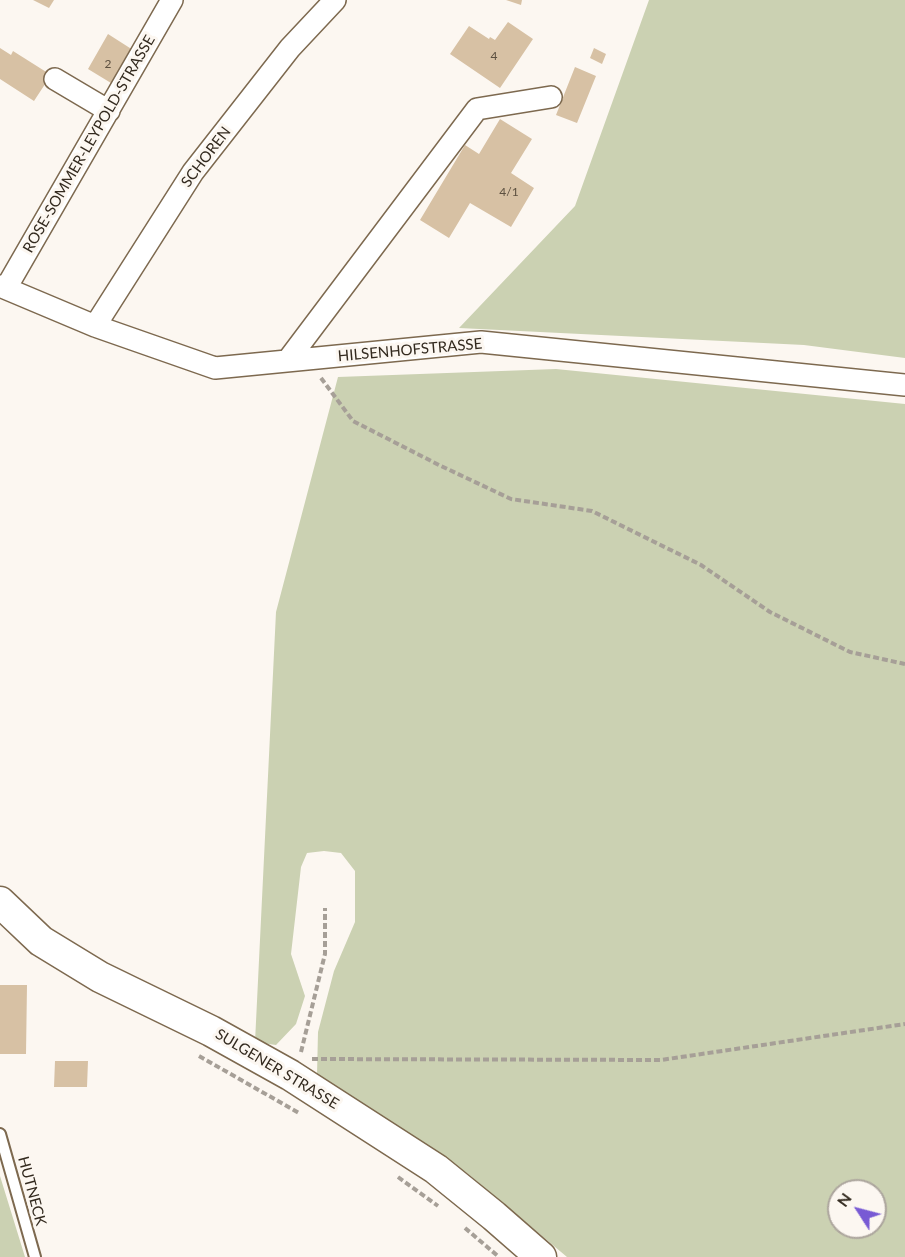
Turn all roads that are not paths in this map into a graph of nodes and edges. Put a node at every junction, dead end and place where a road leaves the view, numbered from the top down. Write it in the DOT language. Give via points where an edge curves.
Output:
graph roads {
  1 [pos="172,0"];
  2 [pos="335,0"];
  3 [pos="55,79"];
  4 [pos="551,98"];
  5 [pos="109,111"];
  6 [pos="3,287"];
  7 [pos="95,326"];
  8 [pos="298,360"];
  9 [pos="905,385"];
  10 [pos="0,902"];
  11 [pos="0,1134"];
  12 [pos="35,1257"];
  13 [pos="541,1257"];
  1 -- 5 [label="street, ROSE-SOMMER-LEYPOLD-STRASSE"];
  2 -- 7 [label="street, SCHOREN" via="290,48 193,172"];
  3 -- 5 [label="street"];
  4 -- 8 [label="street" via="477,109"];
  5 -- 6 [label="street, ROSE-SOMMER-LEYPOLD-STRASSE"];
  6 -- 7 [label="street, HILSENHOFSTRASSE"];
  7 -- 8 [label="street, HILSENHOFSTRASSE" via="215,368"];
  8 -- 9 [label="street, HILSENHOFSTRASSE" via="481,342"];
  10 -- 13 [label="main road, SULGENER STRASSE" via="42,941 100,977 211,1030 290,1075 436,1169"];
  11 -- 12 [label="lane, HUTNECK"];
}
